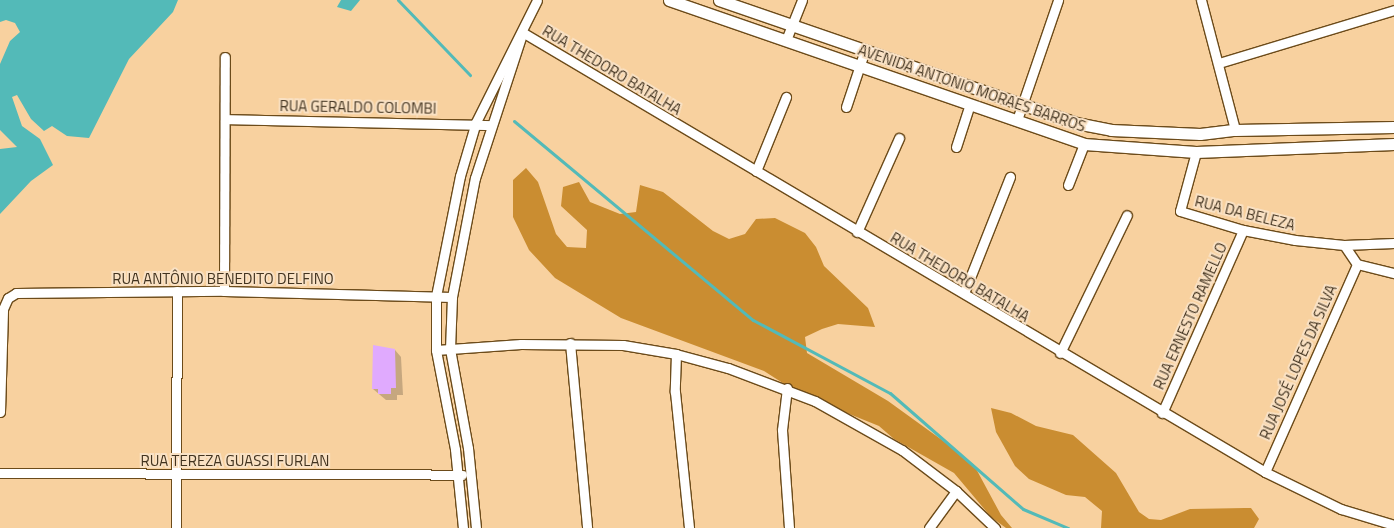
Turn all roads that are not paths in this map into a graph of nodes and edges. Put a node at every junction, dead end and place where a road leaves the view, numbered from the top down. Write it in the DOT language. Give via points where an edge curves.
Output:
graph roads {
  1 [pos="538,0"];
  2 [pos="669,0"];
  3 [pos="719,0"];
  4 [pos="802,0"];
  5 [pos="1058,0"];
  6 [pos="1201,0"];
  7 [pos="1394,10"];
  8 [pos="792,25"];
  9 [pos="522,32"];
  10 [pos="786,40"];
  11 [pos="865,50"];
  12 [pos="225,57"];
  13 [pos="1219,63"];
  14 [pos="860,66"];
  15 [pos="786,97"];
  16 [pos="970,104"];
  17 [pos="1022,104"];
  18 [pos="846,107"];
  19 [pos="225,119"];
  20 [pos="1017,120"];
  21 [pos="476,122"];
  22 [pos="491,125"];
  23 [pos="1394,127"];
  24 [pos="1234,130"];
  25 [pos="899,138"];
  26 [pos="1084,144"];
  27 [pos="1394,144"];
  28 [pos="956,147"];
  29 [pos="1196,152"];
  30 [pos="756,171"];
  31 [pos="1010,177"];
  32 [pos="1068,185"];
  33 [pos="1128,215"];
  34 [pos="1244,230"];
  35 [pos="857,232"];
  36 [pos="1394,243"];
  37 [pos="1344,245"];
  38 [pos="1356,264"];
  39 [pos="1394,273"];
  40 [pos="176,291"];
  41 [pos="224,291"];
  42 [pos="964,293"];
  43 [pos="436,296"];
  44 [pos="452,297"];
  45 [pos="570,343"];
  46 [pos="450,349"];
  47 [pos="436,350"];
  48 [pos="1060,353"];
  49 [pos="676,354"];
  50 [pos="787,388"];
  51 [pos="0,412"];
  52 [pos="1162,413"];
  53 [pos="1265,472"];
  54 [pos="0,473"];
  55 [pos="176,474"];
  56 [pos="471,475"];
  57 [pos="458,476"];
  58 [pos="956,491"];
  59 [pos="1394,525"];
  60 [pos="176,528"];
  61 [pos="463,528"];
  62 [pos="476,528"];
  63 [pos="587,528"];
  64 [pos="689,528"];
  65 [pos="789,528"];
  66 [pos="929,528"];
  67 [pos="994,528"];
  1 -- 9 [label="street"];
  2 -- 10 [label="street, AVENIDA ANTONIO MORAES BARROS"];
  3 -- 8 [label="street, AVENIDA ANTONIO MORAES BARROS"];
  4 -- 8 [label="street"];
  5 -- 17 [label="street"];
  6 -- 13 [label="street"];
  7 -- 13 [label="street"];
  8 -- 10 [label="street"];
  8 -- 11 [label="street, AVENIDA ANTONIO MORAES BARROS"];
  9 -- 21 [label="street"];
  9 -- 22 [label="street" via="517,58"];
  9 -- 30 [label="street, RUA THEDORO BATALHA"];
  10 -- 14 [label="street, AVENIDA ANTONIO MORAES BARROS"];
  11 -- 14 [label="street"];
  11 -- 17 [label="street, AVENIDA ANTONIO MORAES BARROS"];
  12 -- 19 [label="street"];
  13 -- 24 [label="street"];
  14 -- 16 [label="street, AVENIDA ANTONIO MORAES BARROS"];
  14 -- 18 [label="street"];
  15 -- 30 [label="street"];
  16 -- 20 [label="street, AVENIDA ANTONIO MORAES BARROS"];
  16 -- 28 [label="street"];
  17 -- 20 [label="street"];
  17 -- 24 [label="street, AVENIDA ANTONIO MORAES BARROS" via="1076,123 1111,130 1200,134"];
  19 -- 21 [label="street, RUA GERALDO COLOMBI"];
  19 -- 41 [label="street"];
  20 -- 26 [label="street, AVENIDA ANTONIO MORAES BARROS"];
  21 -- 22 [label="street, RUA GERALDO COLOMBI"];
  21 -- 43 [label="street" via="460,176"];
  22 -- 44 [label="street" via="475,178"];
  23 -- 24 [label="street, AVENIDA ANTONIO MORAES BARROS"];
  25 -- 35 [label="street"];
  26 -- 29 [label="street, AVENIDA ANTONIO MORAES BARROS"];
  26 -- 32 [label="street"];
  27 -- 29 [label="street, AVENIDA ANTONIO MORAES BARROS"];
  29 -- 34 [label="street, RUA DA BELEZA" via="1180,211"];
  30 -- 35 [label="street, RUA THEDORO BATALHA"];
  31 -- 42 [label="street"];
  33 -- 48 [label="street"];
  34 -- 37 [label="street, RUA DA BELEZA"];
  34 -- 52 [label="street, RUA ERNESTO RAMELLO"];
  35 -- 42 [label="street, RUA THEDORO BATALHA"];
  36 -- 37 [label="street, RUA DA BELEZA"];
  37 -- 38 [label="street"];
  38 -- 39 [label="street"];
  38 -- 53 [label="street, RUA JOSÉ LOPES DA SILVA"];
  40 -- 41 [label="street, RUA ANTÔNIO BENEDITO DELFINO"];
  40 -- 51 [label="street, RUA ANTÔNIO BENEDITO DELFINO" via="16,293 8,298 3,309"];
  40 -- 55 [label="street"];
  41 -- 43 [label="street, RUA ANTÔNIO BENEDITO DELFINO"];
  42 -- 48 [label="street, RUA THEDORO BATALHA"];
  43 -- 44 [label="street, RUA ANTÔNIO BENEDITO DELFINO"];
  43 -- 47 [label="street"];
  44 -- 46 [label="street"];
  45 -- 46 [label="street"];
  45 -- 49 [label="street" via="623,345"];
  45 -- 63 [label="street"];
  46 -- 47 [label="street"];
  46 -- 56 [label="street"];
  47 -- 57 [label="street"];
  48 -- 52 [label="street, RUA THEDORO BATALHA"];
  49 -- 50 [label="street"];
  49 -- 64 [label="street" via="674,392"];
  50 -- 58 [label="street" via="902,450"];
  50 -- 65 [label="street" via="782,430"];
  52 -- 53 [label="street, RUA THEDORO BATALHA"];
  53 -- 59 [label="street, RUA THEDORO BATALHA" via="1341,509"];
  54 -- 55 [label="street, RUA TEREZA GUASSI FURLAN"];
  55 -- 57 [label="street, RUA TEREZA GUASSI FURLAN"];
  55 -- 60 [label="street"];
  56 -- 57 [label="street, RUA TEREZA GUASSI FURLAN"];
  56 -- 62 [label="street"];
  57 -- 61 [label="street"];
  58 -- 66 [label="street"];
  58 -- 67 [label="street"];
}
